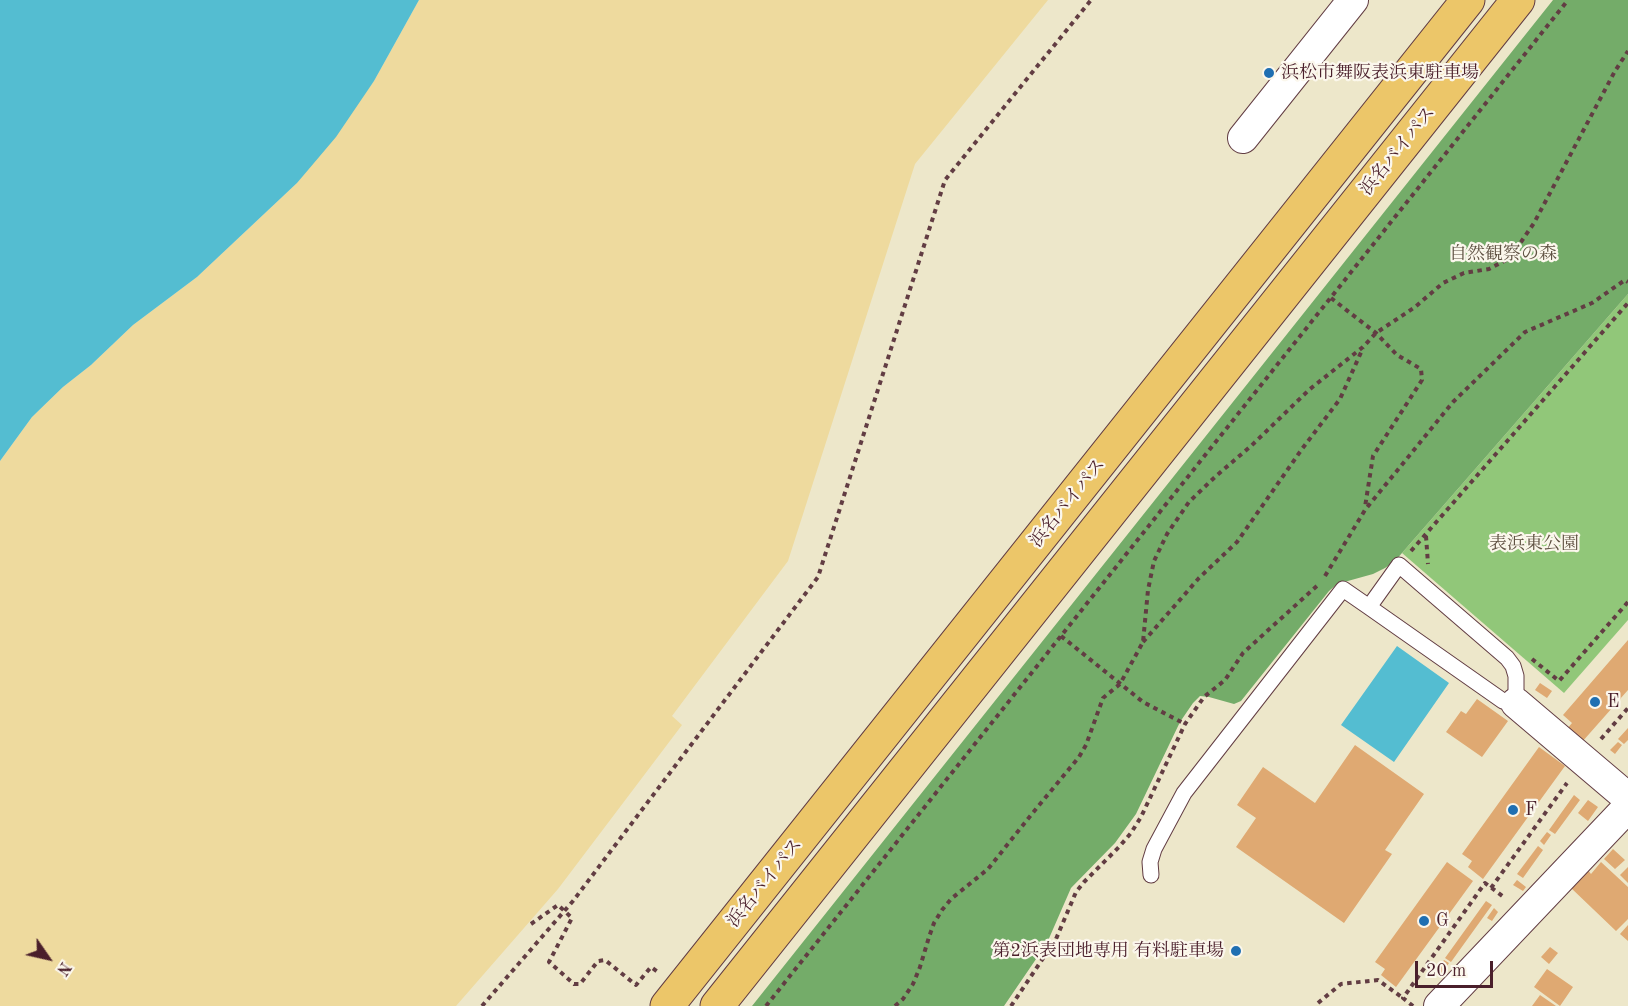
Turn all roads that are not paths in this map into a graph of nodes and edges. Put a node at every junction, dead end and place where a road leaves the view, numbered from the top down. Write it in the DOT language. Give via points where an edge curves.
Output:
graph roads {
  1 [pos="1353,0"];
  2 [pos="1468,0"];
  3 [pos="1518,0"];
  4 [pos="1242,138"];
  5 [pos="1369,607"];
  6 [pos="1516,703"];
  7 [pos="1627,807"];
  8 [pos="1151,875"];
  9 [pos="667,1006"];
  10 [pos="717,1006"];
  11 [pos="1439,1006"];
  1 -- 4 [label="street"];
  2 -- 9 [label="highway, 浜名バイパス"];
  3 -- 10 [label="highway, 浜名バイパス"];
  5 -- 6 [label="lane" via="1503,701"];
  5 -- 6 [label="lane" via="1398,566 1507,658 1516,676"];
  5 -- 8 [label="lane" via="1343,589 1189,785 1154,849"];
  6 -- 7 [label="street" via="1583,760"];
  7 -- 11 [label="street"];
}
